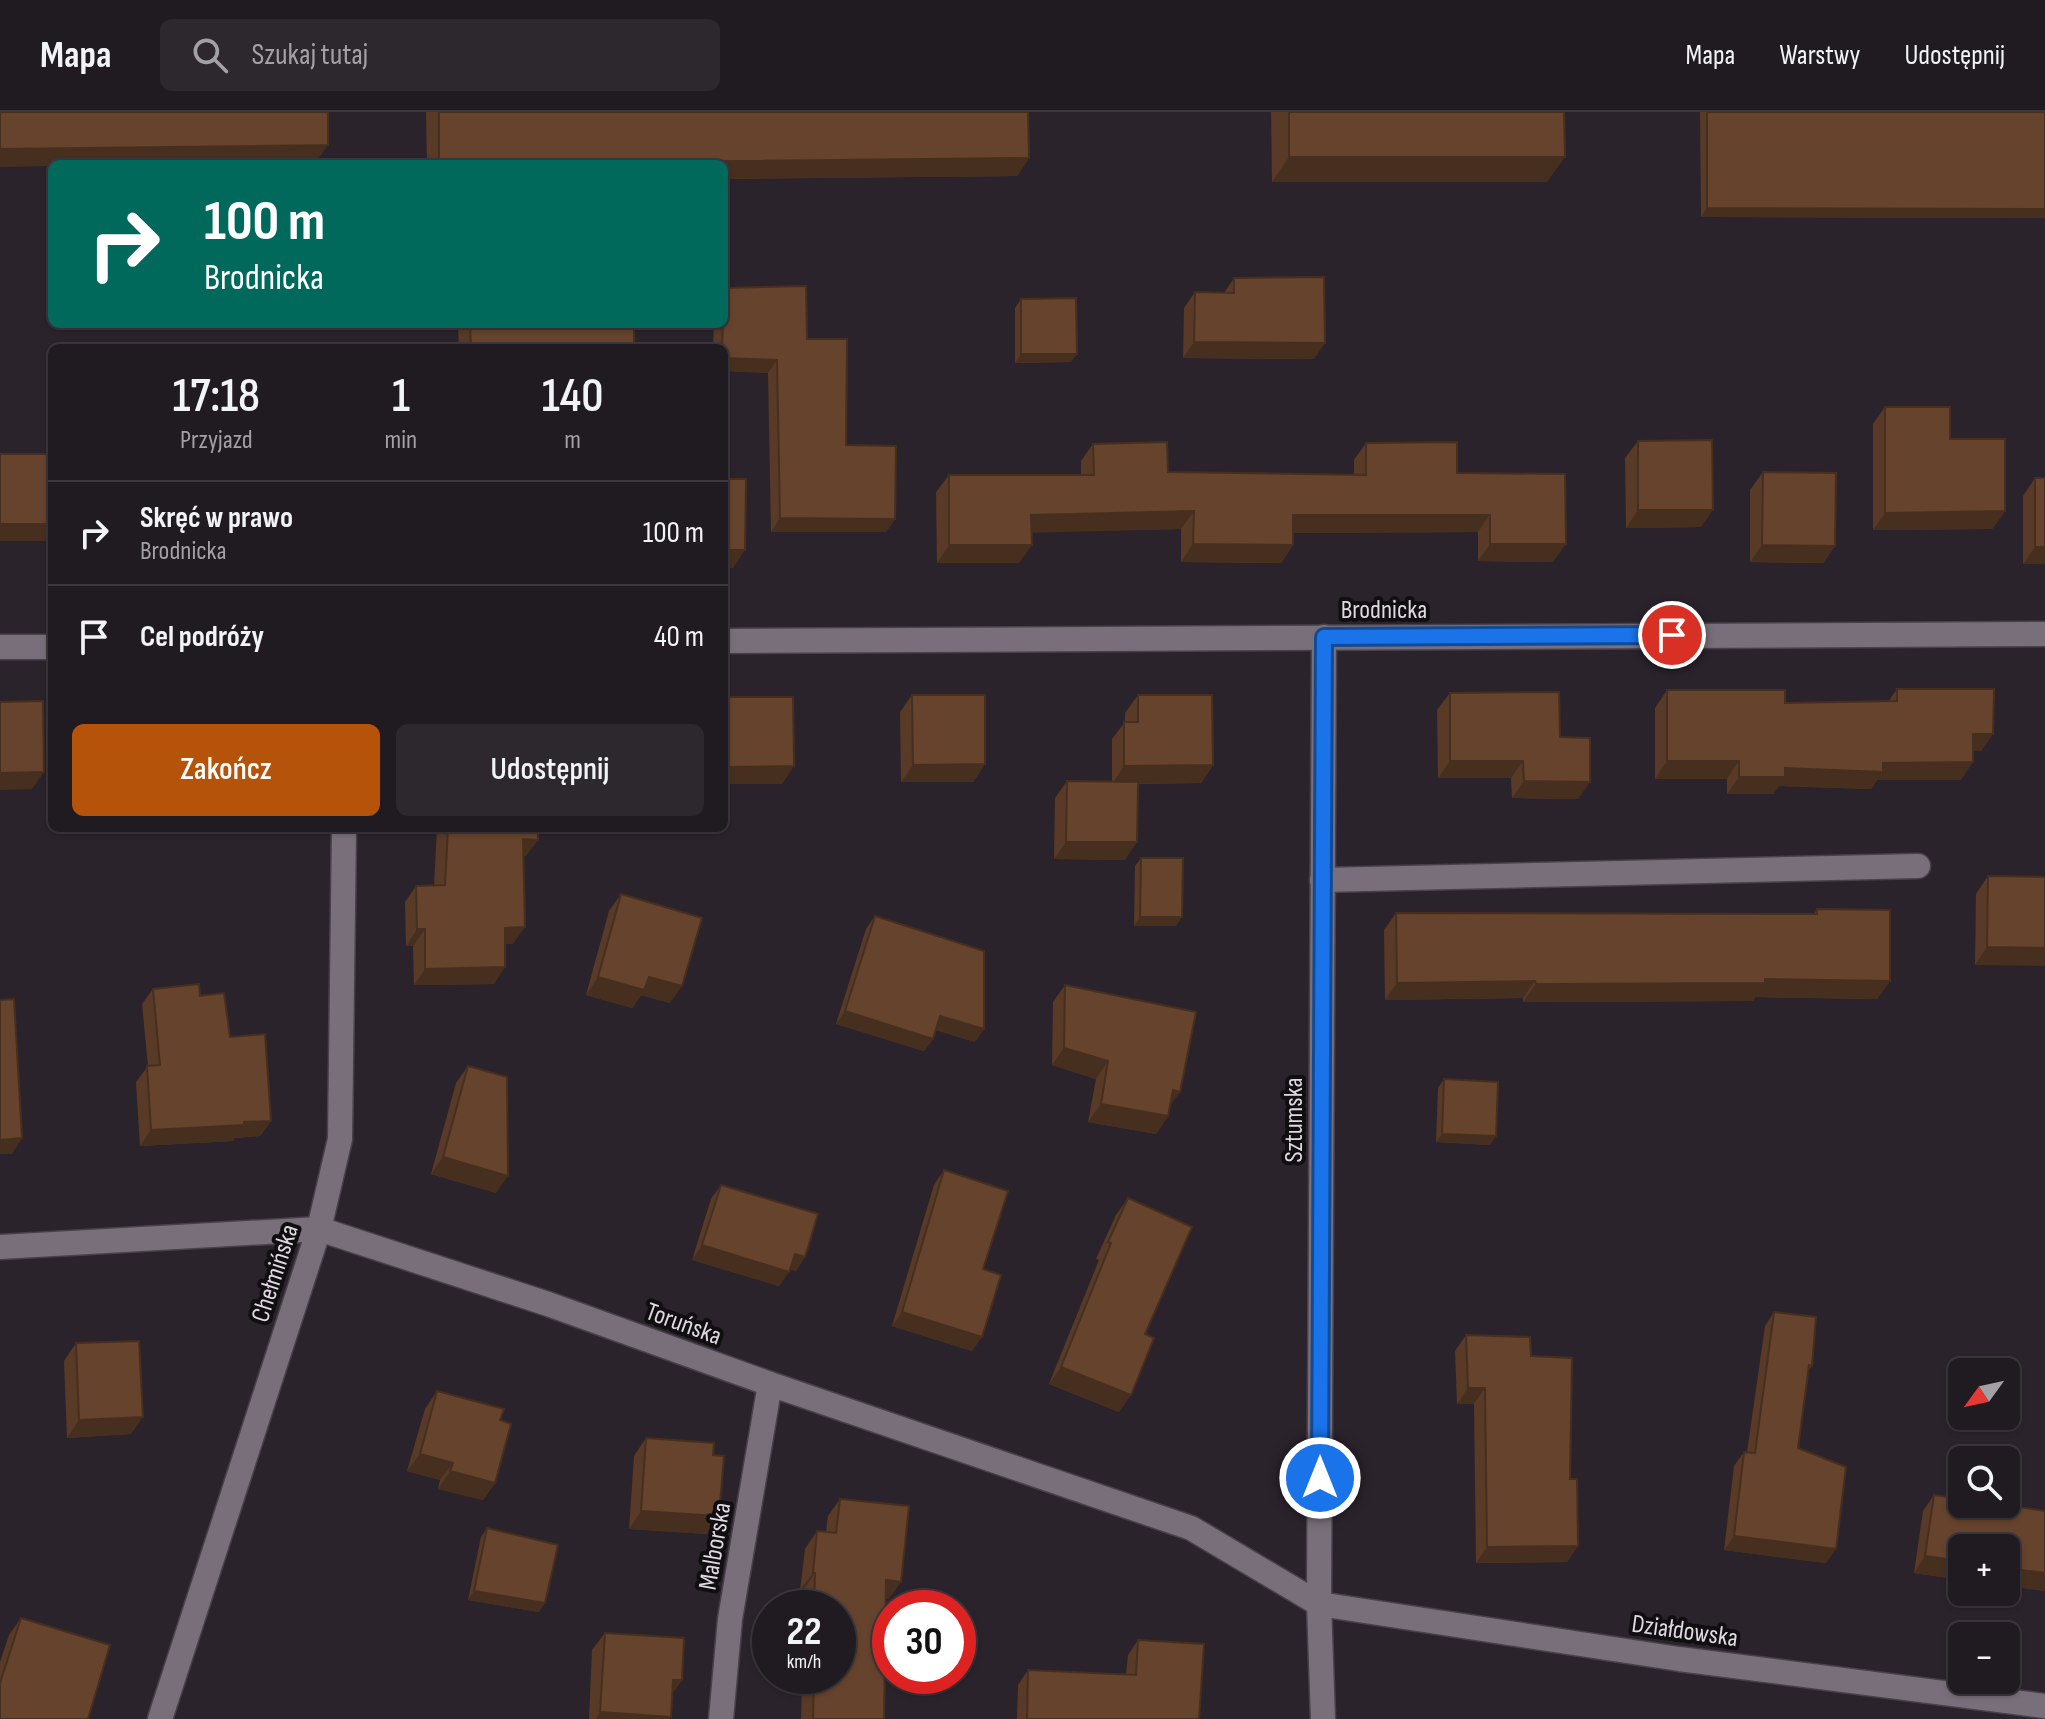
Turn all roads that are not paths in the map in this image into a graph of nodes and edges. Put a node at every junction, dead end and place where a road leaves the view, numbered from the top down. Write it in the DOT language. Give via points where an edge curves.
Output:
graph roads {
  1 [pos="2045,634"];
  2 [pos="1324,637"];
  3 [pos="728,641"];
  4 [pos="0,647"];
  5 [pos="48,647"];
  6 [pos="344,832"];
  7 [pos="1918,866"];
  8 [pos="1322,880"];
  9 [pos="319,1229"];
  10 [pos="0,1247"];
  11 [pos="770,1384"];
  12 [pos="1319,1604"];
  13 [pos="2045,1706"];
  14 [pos="160,1719"];
  15 [pos="721,1719"];
  16 [pos="1323,1719"];
  1 -- 2 [label="street, Brodnicka"];
  2 -- 3 [label="street, Brodnicka"];
  2 -- 8 [label="street, Sztumska"];
  4 -- 5 [label="street"];
  6 -- 9 [label="street, Chełmińska" via="340,1139"];
  7 -- 8 [label="street"];
  8 -- 12 [label="street, Sztumska"];
  9 -- 10 [label="street, Toruńska"];
  9 -- 11 [label="street, Toruńska"];
  9 -- 14 [label="street, Chełmińska"];
  11 -- 12 [label="street, Toruńska" via="1191,1528"];
  11 -- 15 [label="street, Malborska" via="730,1619"];
  12 -- 13 [label="street, Działdowska" via="1679,1659"];
  12 -- 16 [label="street, Sztumska"];
}
